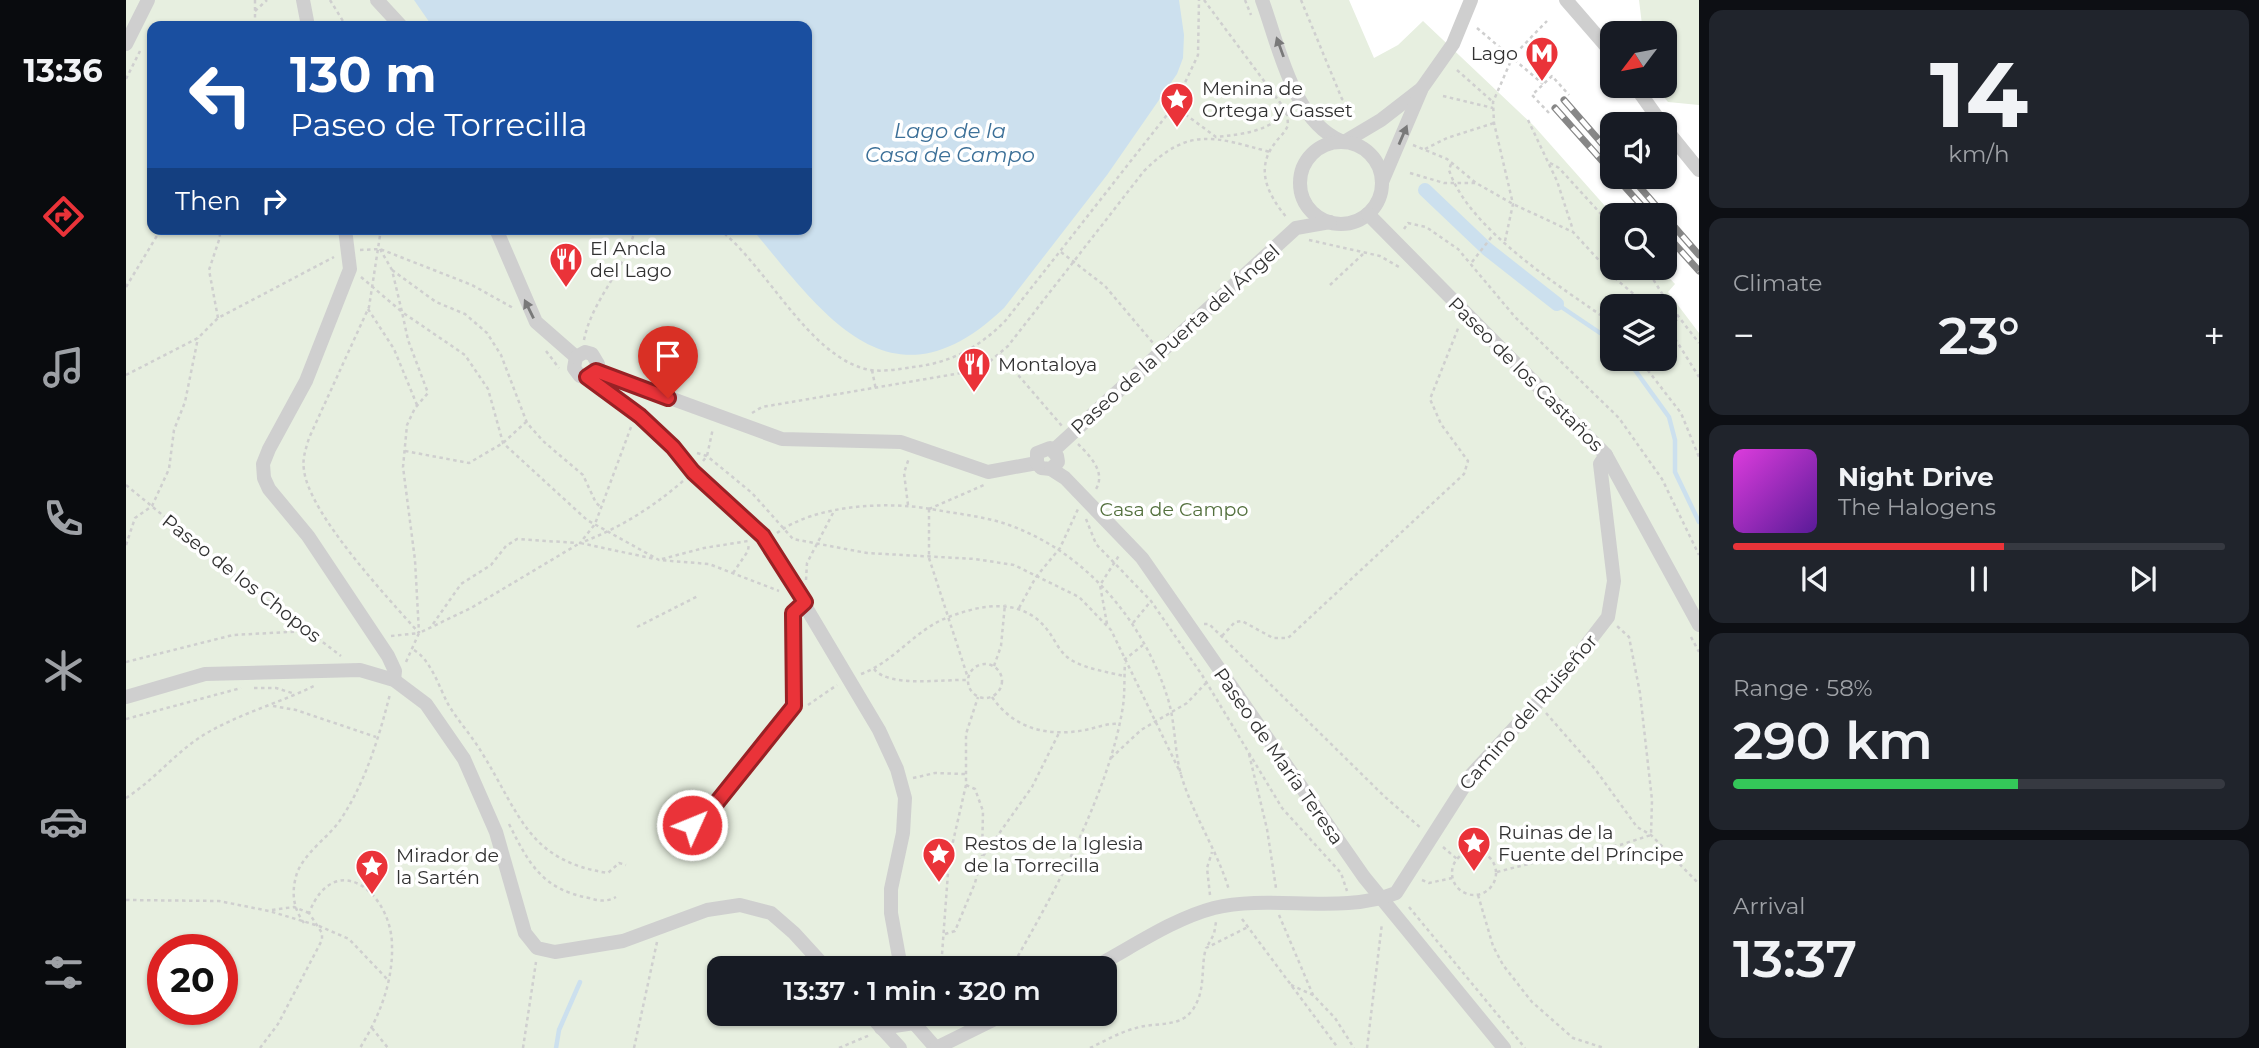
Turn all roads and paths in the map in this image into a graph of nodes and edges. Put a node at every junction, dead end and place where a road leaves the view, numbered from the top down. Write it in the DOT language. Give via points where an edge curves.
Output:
graph roads {
  1 [pos="148,0"];
  2 [pos="255,0"];
  3 [pos="267,0"];
  4 [pos="303,0"];
  5 [pos="330,0"];
  6 [pos="377,0"];
  7 [pos="1202,0"];
  8 [pos="1245,0"];
  9 [pos="1262,0"];
  10 [pos="1301,0"];
  11 [pos="1471,0"];
  12 [pos="1566,0"];
  13 [pos="255,11"];
  14 [pos="255,21"];
  15 [pos="307,21"];
  16 [pos="343,21"];
  17 [pos="396,21"];
  18 [pos="1547,21"];
  19 [pos="1254,23"];
  20 [pos="1477,29"];
  21 [pos="1600,39"];
  22 [pos="126,44"];
  23 [pos="1513,56"];
  24 [pos="1457,71"];
  25 [pos="1543,84"];
  26 [pos="1422,88"];
  27 [pos="1569,95"];
  28 [pos="1443,96"];
  29 [pos="1284,97"];
  30 [pos="1493,102"];
  31 [pos="1348,104"];
  32 [pos="1174,106"];
  33 [pos="1493,108"];
  34 [pos="1287,112"];
  35 [pos="1549,113"];
  36 [pos="1528,120"];
  37 [pos="1494,123"];
  38 [pos="1216,137"];
  39 [pos="1343,141"];
  40 [pos="1400,142"];
  41 [pos="1677,143"];
  42 [pos="1425,149"];
  43 [pos="1270,152"];
  44 [pos="1550,163"];
  45 [pos="1451,164"];
  46 [pos="1699,170"];
  47 [pos="1410,173"];
  48 [pos="1382,181"];
  49 [pos="1453,183"];
  50 [pos="1476,183"];
  51 [pos="1301,191"];
  52 [pos="1513,204"];
  53 [pos="1600,213"];
  54 [pos="1368,214"];
  55 [pos="1330,222"];
  56 [pos="1296,228"];
  57 [pos="1402,232"];
  58 [pos="1573,232"];
  59 [pos="1493,234"];
  60 [pos="157,235"];
  61 [pos="220,235"];
  62 [pos="346,235"];
  63 [pos="381,235"];
  64 [pos="499,235"];
  65 [pos="632,235"];
  66 [pos="725,235"];
  67 [pos="1505,241"];
  68 [pos="380,249"];
  69 [pos="1061,252"];
  70 [pos="1364,252"];
  71 [pos="1073,262"];
  72 [pos="1472,262"];
  73 [pos="350,269"];
  74 [pos="392,270"];
  75 [pos="1407,275"];
  76 [pos="1654,280"];
  77 [pos="1330,285"];
  78 [pos="126,287"];
  79 [pos="372,290"];
  80 [pos="1634,294"];
  81 [pos="368,309"];
  82 [pos="402,312"];
  83 [pos="1600,316"];
  84 [pos="1451,317"];
  85 [pos="218,318"];
  86 [pos="1679,318"];
  87 [pos="1459,326"];
  88 [pos="1469,335"];
  89 [pos="198,338"];
  90 [pos="1677,340"];
  91 [pos="1699,343"];
  92 [pos="1160,352"];
  93 [pos="999,353"];
  94 [pos="578,355"];
  95 [pos="872,370"];
  96 [pos="1648,371"];
  97 [pos="592,374"];
  98 [pos="1699,377"];
  99 [pos="876,390"];
  100 [pos="418,406"];
  101 [pos="640,416"];
  102 [pos="716,417"];
  103 [pos="526,421"];
  104 [pos="741,426"];
  105 [pos="1070,435"];
  106 [pos="503,443"];
  107 [pos="913,445"];
  108 [pos="405,451"];
  109 [pos="696,453"];
  110 [pos="1606,455"];
  111 [pos="708,456"];
  112 [pos="1699,457"];
  113 [pos="1044,466"];
  114 [pos="693,472"];
  115 [pos="126,485"];
  116 [pos="981,486"];
  117 [pos="1086,504"];
  118 [pos="908,505"];
  119 [pos="152,506"];
  120 [pos="601,507"];
  121 [pos="929,509"];
  122 [pos="833,513"];
  123 [pos="594,524"];
  124 [pos="784,528"];
  125 [pos="610,532"];
  126 [pos="760,539"];
  127 [pos="1129,542"];
  128 [pos="580,543"];
  129 [pos="126,545"];
  130 [pos="817,545"];
  131 [pos="1058,550"];
  132 [pos="1699,555"];
  133 [pos="929,558"];
  134 [pos="659,560"];
  135 [pos="1114,563"];
  136 [pos="733,573"];
  137 [pos="1038,574"];
  138 [pos="1100,585"];
  139 [pos="1164,589"];
  140 [pos="698,596"];
  141 [pos="800,600"];
  142 [pos="1151,601"];
  143 [pos="1005,604"];
  144 [pos="1019,608"];
  145 [pos="1608,617"];
  146 [pos="947,618"];
  147 [pos="1133,622"];
  148 [pos="1107,624"];
  149 [pos="1699,625"];
  150 [pos="431,627"];
  151 [pos="637,627"];
  152 [pos="308,631"];
  153 [pos="419,632"];
  154 [pos="1193,632"];
  155 [pos="1222,636"];
  156 [pos="377,640"];
  157 [pos="1143,645"];
  158 [pos="414,650"];
  159 [pos="1124,661"];
  160 [pos="126,662"];
  161 [pos="994,666"];
  162 [pos="360,670"];
  163 [pos="874,670"];
  164 [pos="394,676"];
  165 [pos="1124,676"];
  166 [pos="849,677"];
  167 [pos="968,679"];
  168 [pos="1206,682"];
  169 [pos="126,696"];
  170 [pos="978,697"];
  171 [pos="992,697"];
  172 [pos="1538,704"];
  173 [pos="273,706"];
  174 [pos="794,706"];
  175 [pos="1171,712"];
  176 [pos="126,719"];
  177 [pos="1153,723"];
  178 [pos="1118,724"];
  179 [pos="1059,733"];
  180 [pos="378,738"];
  181 [pos="1248,751"];
  182 [pos="474,752"];
  183 [pos="1111,758"];
  184 [pos="482,765"];
  185 [pos="965,774"];
  186 [pos="1181,774"];
  187 [pos="902,782"];
  188 [pos="966,785"];
  189 [pos="126,798"];
  190 [pos="506,818"];
  191 [pos="692,825"];
  192 [pos="1651,835"];
  193 [pos="1432,837"];
  194 [pos="981,859"];
  195 [pos="1457,859"];
  196 [pos="626,865"];
  197 [pos="1410,872"];
  198 [pos="1497,872"];
  199 [pos="1452,878"];
  200 [pos="1699,884"];
  201 [pos="1396,893"];
  202 [pos="1478,895"];
  203 [pos="616,897"];
  204 [pos="1381,899"];
  205 [pos="126,900"];
  206 [pos="1348,901"];
  207 [pos="1276,902"];
  208 [pos="1234,905"];
  209 [pos="294,907"];
  210 [pos="269,911"];
  211 [pos="309,913"];
  212 [pos="1382,922"];
  213 [pos="305,924"];
  214 [pos="319,926"];
  215 [pos="1248,927"];
  216 [pos="654,932"];
  217 [pos="945,934"];
  218 [pos="540,949"];
  219 [pos="815,956"];
  220 [pos="899,956"];
  221 [pos="942,956"];
  222 [pos="1019,956"];
  223 [pos="1117,956"];
  224 [pos="387,980"];
  225 [pos="1291,985"];
  226 [pos="1314,995"];
  227 [pos="887,1026"];
  228 [pos="919,1026"];
  229 [pos="981,1026"];
  230 [pos="372,1028"];
  231 [pos="881,1028"];
  232 [pos="1602,1047"];
  233 [pos="260,1048"];
  234 [pos="360,1048"];
  235 [pos="388,1048"];
  236 [pos="523,1048"];
  237 [pos="634,1048"];
  238 [pos="839,1048"];
  239 [pos="900,1048"];
  240 [pos="936,1048"];
  241 [pos="1090,1048"];
  242 [pos="1338,1048"];
  243 [pos="1354,1048"];
  244 [pos="1367,1048"];
  245 [pos="1504,1048"];
  246 [pos="1525,1048"];
  1 -- 22 [label="street"];
  2 -- 13 [label="path"];
  3 -- 13 [label="path"];
  4 -- 15 [label="street"];
  5 -- 16 [label="path"];
  6 -- 17 [label="street"];
  7 -- 32 [label="path" via="1198,55"];
  7 -- 34 [label="path"];
  8 -- 19 [label="path"];
  39 -- 9 [label="street, one-way" via="1318,127 1301,106"];
  10 -- 31 [label="path"];
  11 -- 26 [label="street" via="1453,44"];
  12 -- 21 [label="street"];
  13 -- 14 [label="path"];
  18 -- 23 [label="path"];
  20 -- 23 [label="path"];
  23 -- 25 [label="path"];
  23 -- 30 [label="path"];
  24 -- 30 [label="path"];
  25 -- 27 [label="path" via="1554,75"];
  25 -- 35 [label="path" via="1530,96"];
  26 -- 39 [label="street" via="1381,120"];
  40 -- 26 [label="street, one-way"];
  28 -- 33 [label="path"];
  29 -- 34 [label="path"];
  30 -- 33 [label="path"];
  32 -- 38 [label="path"];
  32 -- 69 [label="path"];
  33 -- 37 [label="path"];
  34 -- 38 [label="path" via="1258,132"];
  34 -- 43 [label="path" via="1288,125"];
  36 -- 44 [label="path"];
  37 -- 42 [label="path"];
  37 -- 52 [label="path"];
  38 -- 43 [label="path"];
  38 -- 71 [label="path" via="1180,143 1163,152"];
  39 -- 48 [label="street" via="1373,156"];
  39 -- 51 [label="street" via="1322,146 1308,158 1301,174"];
  40 -- 42 [label="path"];
  40 -- 48 [label="street"];
  41 -- 46 [label="street"];
  42 -- 45 [label="path"];
  43 -- 56 [label="path" via="1266,187"];
  44 -- 53 [label="path"];
  44 -- 58 [label="path"];
  45 -- 49 [label="path"];
  45 -- 50 [label="path"];
  47 -- 49 [label="path"];
  48 -- 54 [label="street"];
  49 -- 50 [label="path"];
  49 -- 59 [label="path"];
  50 -- 52 [label="path"];
  51 -- 55 [label="street" via="1311,210"];
  51 -- 56 [label="street, Paseo de la Puerta del Ángel"];
  52 -- 58 [label="path"];
  52 -- 67 [label="path"];
  54 -- 55 [label="street" via="1349,223"];
  54 -- 110 [label="street, Paseo de los Castaños"];
  55 -- 56 [label="street, Paseo de la Puerta del Ángel"];
  56 -- 70 [label="path" via="1315,243"];
  56 -- 92 [label="street, Paseo de la Puerta del Ángel"];
  57 -- 72 [label="path" via="1408,223 1426,228"];
  58 -- 80 [label="path"];
  59 -- 67 [label="path"];
  59 -- 72 [label="path"];
  60 -- 78 [label="path"];
  61 -- 85 [label="path" via="209,270"];
  62 -- 73 [label="street"];
  63 -- 68 [label="path"];
  94 -- 64 [label="street, one-way" via="536,322"];
  65 -- 94 [label="path" via="597,302"];
  66 -- 95 [label="path" via="818,339 840,356"];
  67 -- 83 [label="path" via="1567,295"];
  68 -- 74 [label="path"];
  68 -- 79 [label="path"];
  69 -- 71 [label="path"];
  69 -- 95 [label="path" via="1006,320 975,348 923,366"];
  70 -- 75 [label="path" via="1389,260"];
  70 -- 77 [label="path"];
  71 -- 92 [label="path" via="1105,286"];
  71 -- 93 [label="path"];
  72 -- 132 [label="path" via="1515,317 1619,418 1662,479"];
  73 -- 79 [label="path"];
  73 -- 156 [label="street" via="306,381 263,464 269,489 308,536"];
  74 -- 82 [label="path"];
  74 -- 103 [label="path" via="436,302 465,314 487,333"];
  76 -- 86 [label="path"];
  79 -- 81 [label="path"];
  79 -- 82 [label="path"];
  81 -- 100 [label="path" via="394,349"];
  81 -- 153 [label="path" via="309,438 304,472 327,519"];
  82 -- 100 [label="path" via="428,393"];
  82 -- 106 [label="path" via="455,347 474,366 488,388"];
  84 -- 87 [label="path"];
  86 -- 91 [label="path"];
  87 -- 88 [label="path"];
  87 -- 155 [label="path" via="1430,399 1441,424 1468,461 1464,474 1288,638 1273,638 1242,621"];
  89 -- 119 [label="path" via="185,402 174,430 169,470"];
  90 -- 98 [label="path"];
  92 -- 105 [label="street, Paseo de la Puerta del Ángel"];
  93 -- 99 [label="path" via="967,372"];
  93 -- 105 [label="path"];
  94 -- 97 [label="street" via="575,371"];
  95 -- 99 [label="path"];
  96 -- 112 [label="path" via="1681,413"];
  97 -- 101 [label="street"];
  97 -- 102 [label="street"];
  99 -- 104 [label="path" via="762,407"];
  100 -- 108 [label="path" via="407,425"];
  101 -- 114 [label="street"];
  101 -- 120 [label="path" via="628,433"];
  102 -- 104 [label="street"];
  102 -- 111 [label="path"];
  103 -- 106 [label="path"];
  103 -- 120 [label="path" via="583,475"];
  104 -- 107 [label="street" via="798,440 878,439"];
  105 -- 113 [label="street, Paseo de la Puerta del Ángel" via="1054,450 1058,461"];
  105 -- 117 [label="path" via="1098,470 1099,484"];
  106 -- 108 [label="path" via="468,463"];
  106 -- 123 [label="path"];
  107 -- 113 [label="street" via="988,472"];
  107 -- 118 [label="path" via="904,473"];
  108 -- 153 [label="path"];
  109 -- 111 [label="path"];
  110 -- 145 [label="street, Camino del Ruiseñor" via="1600,464 1614,580"];
  110 -- 149 [label="street, Paseo de los Castaños"];
  111 -- 114 [label="path"];
  111 -- 124 [label="path"];
  113 -- 117 [label="street, Paseo de María Teresa" via="1065,478"];
  114 -- 125 [label="path"];
  114 -- 126 [label="street"];
  115 -- 119 [label="path, Paseo de los Chopos"];
  116 -- 121 [label="path"];
  117 -- 127 [label="street, Paseo de María Teresa"];
  117 -- 131 [label="path"];
  117 -- 135 [label="path" via="1088,529"];
  118 -- 121 [label="path"];
  118 -- 122 [label="path" via="880,504"];
  119 -- 129 [label="path" via="135,518"];
  119 -- 152 [label="path, Paseo de los Chopos"];
  120 -- 123 [label="path"];
  121 -- 131 [label="path" via="1010,526"];
  121 -- 133 [label="path"];
  122 -- 124 [label="path" via="793,520"];
  122 -- 130 [label="path"];
  123 -- 125 [label="path"];
  123 -- 128 [label="path"];
  124 -- 126 [label="path"];
  124 -- 130 [label="path" via="787,536"];
  125 -- 128 [label="path"];
  125 -- 134 [label="path"];
  126 -- 134 [label="path"];
  126 -- 136 [label="path"];
  126 -- 141 [label="street"];
  127 -- 135 [label="path"];
  127 -- 139 [label="street, Paseo de María Teresa"];
  128 -- 134 [label="path"];
  128 -- 150 [label="path"];
  128 -- 150 [label="path" via="517,539 506,545 491,565 461,584"];
  130 -- 133 [label="path"];
  130 -- 141 [label="path" via="807,563"];
  131 -- 137 [label="path"];
  131 -- 138 [label="path"];
  133 -- 137 [label="path" via="975,559"];
  133 -- 146 [label="path"];
  134 -- 136 [label="path" via="699,562"];
  135 -- 138 [label="path"];
  135 -- 142 [label="path"];
  136 -- 141 [label="path"];
  137 -- 144 [label="path"];
  137 -- 148 [label="path" via="1079,597"];
  138 -- 147 [label="path"];
  138 -- 148 [label="path"];
  139 -- 142 [label="path"];
  139 -- 154 [label="street, Paseo de María Teresa"];
  140 -- 151 [label="path"];
  141 -- 166 [label="street"];
  141 -- 174 [label="street" via="793,613"];
  142 -- 147 [label="path"];
  142 -- 168 [label="path"];
  143 -- 144 [label="path"];
  143 -- 146 [label="path"];
  143 -- 161 [label="path"];
  144 -- 165 [label="path" via="1046,628 1073,662"];
  145 -- 172 [label="street, Camino del Ruiseñor"];
  145 -- 192 [label="path" via="1629,637 1648,761"];
  146 -- 163 [label="path"];
  146 -- 167 [label="path"];
  147 -- 157 [label="path"];
  148 -- 159 [label="path"];
  150 -- 153 [label="path"];
  152 -- 160 [label="path" via="233,635"];
  152 -- 162 [label="path, Paseo de los Chopos"];
  153 -- 156 [label="path"];
  153 -- 158 [label="path"];
  154 -- 155 [label="path" via="1209,624"];
  154 -- 204 [label="street, Paseo de María Teresa"];
  155 -- 193 [label="path" via="1385,797"];
  156 -- 164 [label="street"];
  157 -- 159 [label="path"];
  157 -- 175 [label="path"];
  158 -- 164 [label="path"];
  158 -- 196 [label="path" via="544,849 573,866 608,873 619,863"];
  159 -- 165 [label="path"];
  159 -- 177 [label="path"];
  161 -- 167 [label="path" via="980,665"];
  161 -- 171 [label="path" via="1002,685"];
  162 -- 164 [label="street"];
  162 -- 169 [label="street" via="205,674"];
  163 -- 166 [label="path"];
  163 -- 167 [label="path" via="896,680"];
  164 -- 180 [label="path"];
  164 -- 218 [label="street" via="426,705 464,759 498,839 525,933"];
  165 -- 178 [label="path"];
  166 -- 174 [label="path" via="808,705"];
  166 -- 187 [label="street"];
  167 -- 170 [label="path" via="970,690"];
  168 -- 175 [label="path" via="1187,703"];
  168 -- 181 [label="path"];
  170 -- 171 [label="path"];
  170 -- 185 [label="path" via="966,734"];
  171 -- 179 [label="path" via="1015,722"];
  172 -- 192 [label="path" via="1636,827"];
  172 -- 193 [label="street, Camino del Ruiseñor" via="1472,774"];
  173 -- 176 [label="path" via="294,694 276,688 243,688"];
  173 -- 180 [label="path"];
  173 -- 189 [label="path" via="203,735"];
  174 -- 191 [label="street" via="710,811"];
  175 -- 177 [label="path"];
  175 -- 186 [label="path"];
  177 -- 183 [label="path"];
  177 -- 186 [label="path"];
  178 -- 179 [label="path"];
  178 -- 183 [label="path"];
  179 -- 194 [label="path" via="1032,787"];
  180 -- 209 [label="path" via="357,793 298,872"];
  181 -- 206 [label="path" via="1282,808 1341,873"];
  181 -- 207 [label="path" via="1267,829"];
  182 -- 184 [label="path"];
  183 -- 222 [label="path" via="1051,900"];
  185 -- 187 [label="path" via="935,773"];
  185 -- 188 [label="path"];
  186 -- 208 [label="path"];
  187 -- 220 [label="street" via="906,816 891,889"];
  188 -- 194 [label="path" via="975,789 982,802"];
  188 -- 217 [label="path" via="949,859"];
  190 -- 203 [label="path" via="529,862 558,889 604,901"];
  192 -- 198 [label="path"];
  192 -- 200 [label="path"];
  193 -- 195 [label="path"];
  193 -- 197 [label="street, Camino del Ruiseñor"];
  194 -- 217 [label="path" via="955,931"];
  195 -- 198 [label="path" via="1468,852 1481,852 1492,859"];
  195 -- 199 [label="path"];
  197 -- 199 [label="path" via="1427,883"];
  197 -- 201 [label="street, Camino del Ruiseñor"];
  198 -- 202 [label="path" via="1490,890"];
  199 -- 202 [label="path" via="1464,894"];
  201 -- 204 [label="street"];
  201 -- 246 [label="path"];
  202 -- 232 [label="path" via="1493,946 1524,993 1573,1038"];
  204 -- 206 [label="street"];
  204 -- 245 [label="street, Paseo de María Teresa"];
  205 -- 210 [label="path" via="219,901"];
  206 -- 207 [label="street"];
  207 -- 208 [label="street"];
  207 -- 226 [label="path"];
  208 -- 215 [label="path"];
  208 -- 223 [label="street" via="1199,914"];
  209 -- 210 [label="path"];
  209 -- 211 [label="path"];
  209 -- 213 [label="path"];
  210 -- 213 [label="path"];
  211 -- 214 [label="path"];
  211 -- 224 [label="path" via="315,898 330,887 347,881 366,885 391,931"];
  212 -- 244 [label="path"];
  213 -- 214 [label="path"];
  214 -- 224 [label="path" via="349,939"];
  214 -- 233 [label="path" via="322,940 278,1024"];
  215 -- 225 [label="path"];
  215 -- 241 [label="path" via="1206,948 1199,998 1182,1020 1135,1028"];
  216 -- 218 [label="street" via="567,951"];
  216 -- 219 [label="street" via="707,910 740,905 781,921"];
  216 -- 237 [label="path" via="656,945"];
  217 -- 221 [label="path"];
  218 -- 236 [label="path"];
  224 -- 230 [label="path"];
  225 -- 226 [label="path"];
  225 -- 242 [label="path"];
  226 -- 243 [label="path"];
  227 -- 231 [label="street"];
  228 -- 240 [label="street"];
  229 -- 240 [label="street"];
  230 -- 234 [label="path"];
  230 -- 235 [label="path"];
  231 -- 238 [label="path"];
  231 -- 239 [label="street"];
}
